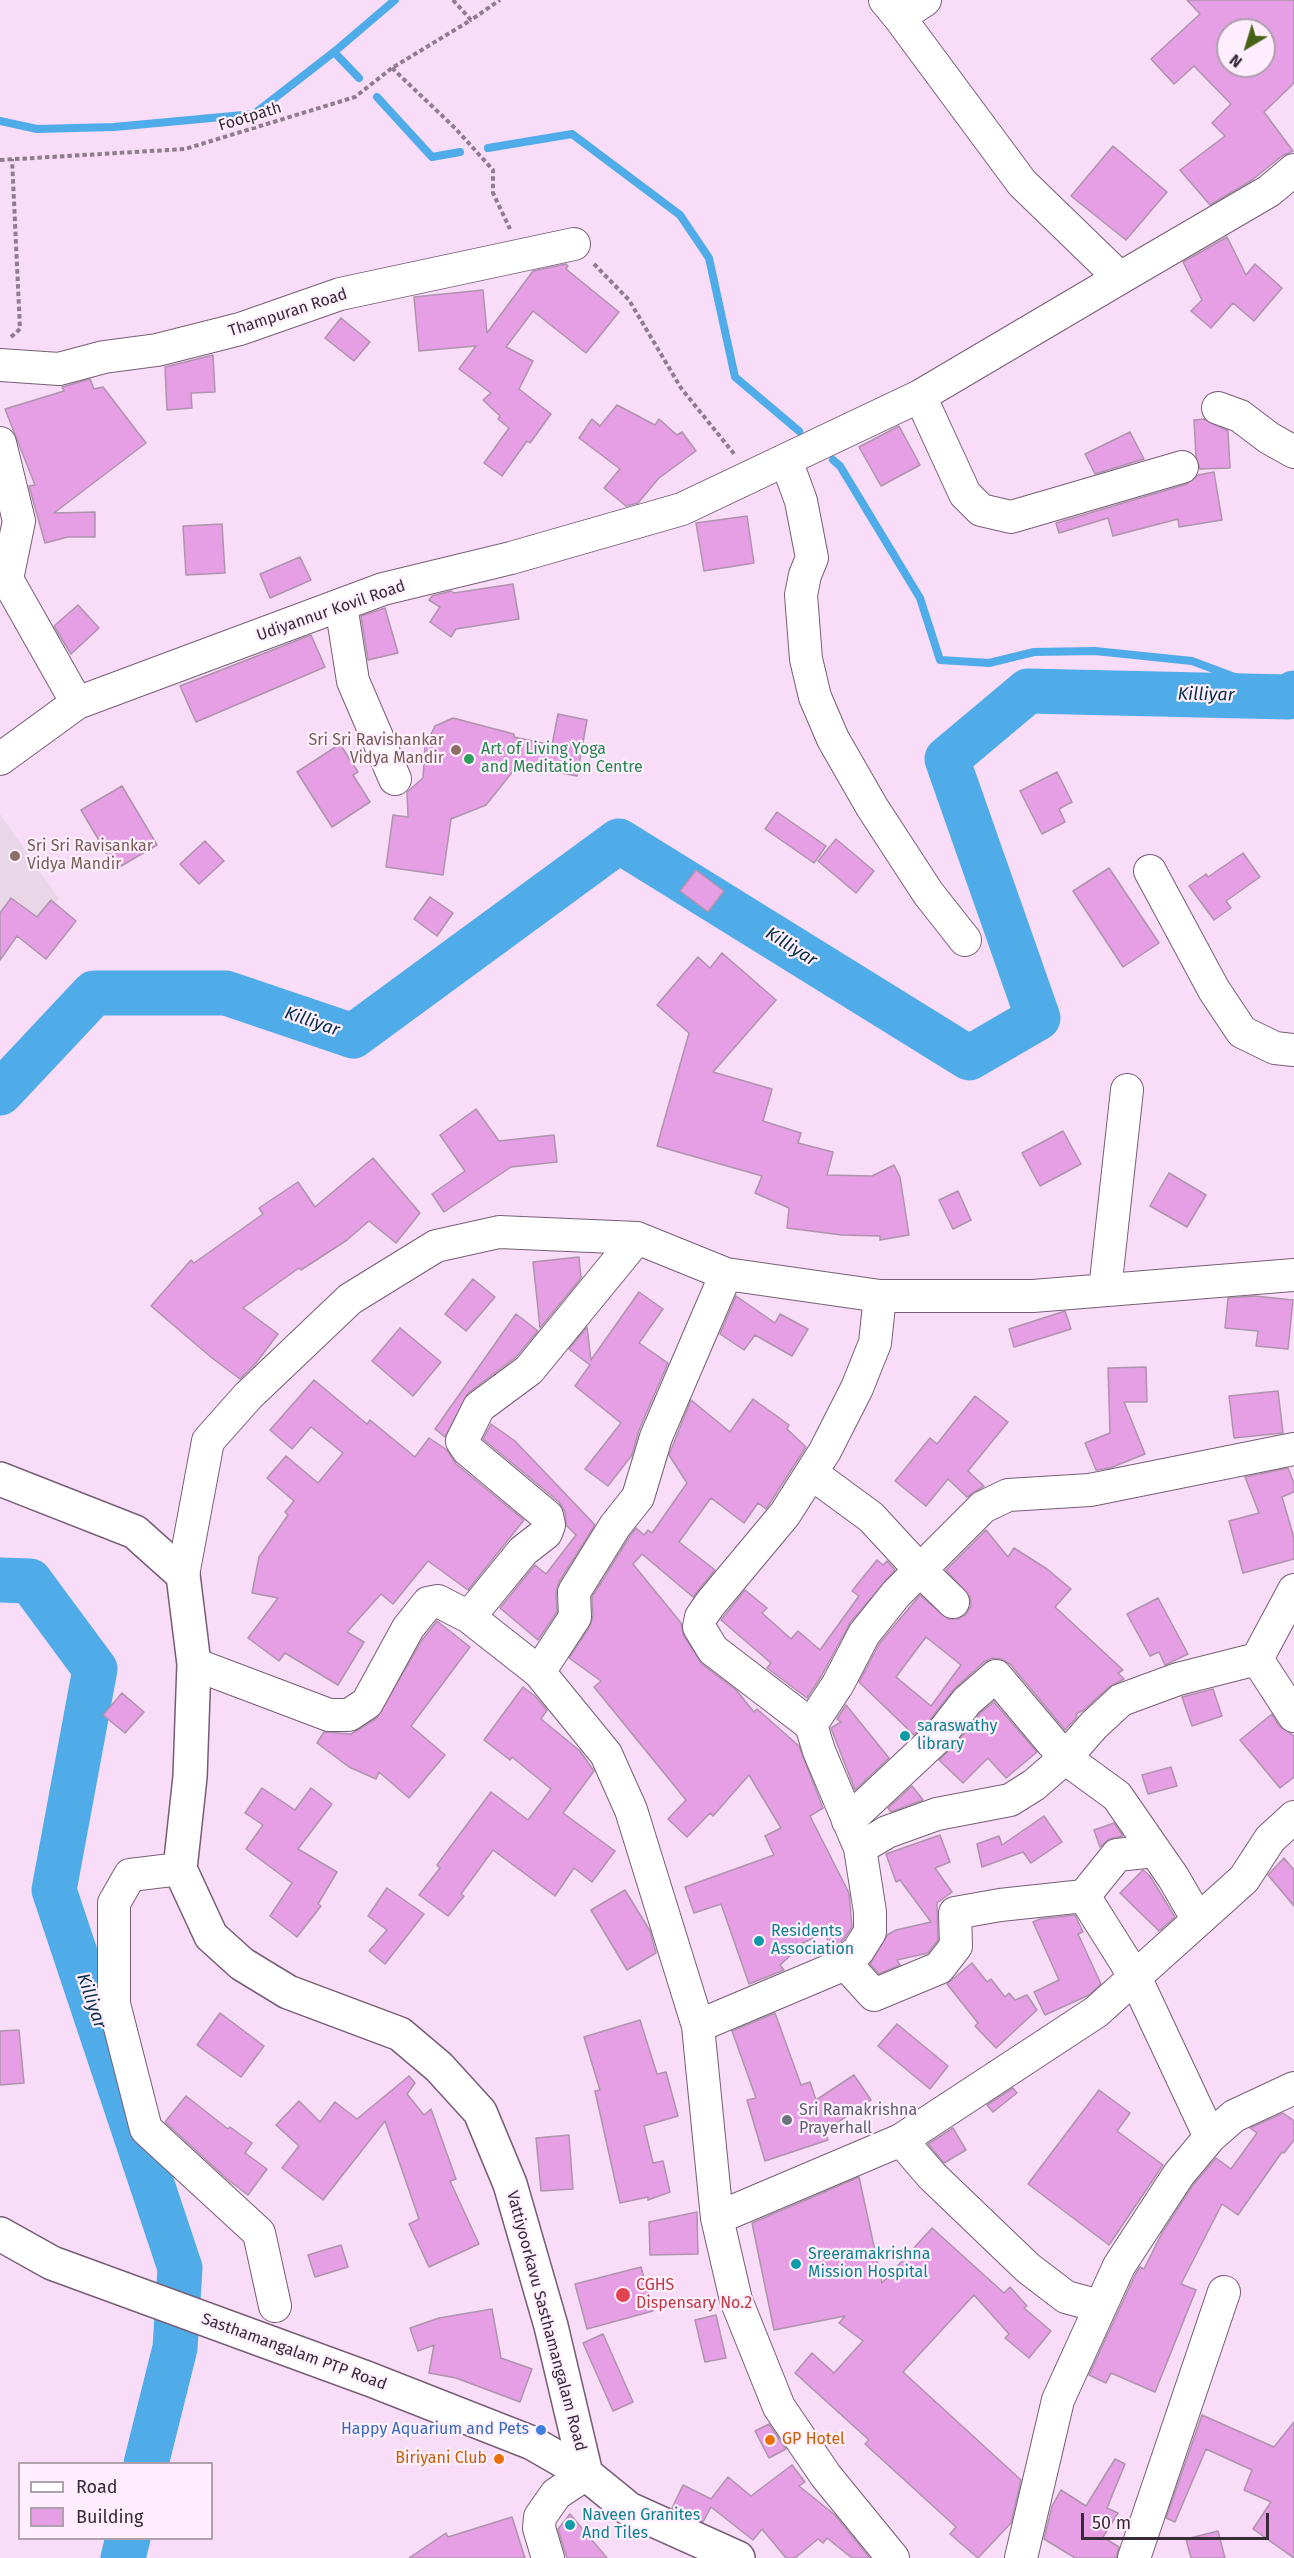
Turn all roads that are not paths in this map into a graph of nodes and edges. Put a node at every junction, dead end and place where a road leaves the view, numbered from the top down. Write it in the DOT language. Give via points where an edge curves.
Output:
graph roads {
  1 [pos="925,0"];
  2 [pos="892,8"];
  3 [pos="1294,170"];
  4 [pos="574,244"];
  5 [pos="1120,278"];
  6 [pos="3,353"];
  7 [pos="920,396"];
  8 [pos="1218,408"];
  9 [pos="0,443"];
  10 [pos="1294,452"];
  11 [pos="786,460"];
  12 [pos="1182,467"];
  13 [pos="4,580"];
  14 [pos="341,605"];
  15 [pos="77,703"];
  16 [pos="0,759"];
  17 [pos="395,779"];
  18 [pos="1150,871"];
  19 [pos="965,940"];
  20 [pos="1294,1050"];
  21 [pos="1127,1090"];
  22 [pos="637,1238"];
  23 [pos="726,1275"];
  24 [pos="1294,1275"];
  25 [pos="1105,1290"];
  26 [pos="880,1296"];
  27 [pos="1294,1449"];
  28 [pos="811,1473"];
  29 [pos="0,1479"];
  30 [pos="920,1570"];
  31 [pos="183,1575"];
  32 [pos="1294,1590"];
  33 [pos="953,1602"];
  34 [pos="469,1617"];
  35 [pos="1257,1659"];
  36 [pos="194,1664"];
  37 [pos="539,1672"];
  38 [pos="1294,1716"];
  39 [pos="811,1725"];
  40 [pos="1065,1758"];
  41 [pos="1294,1817"];
  42 [pos="854,1834"];
  43 [pos="1155,1851"];
  44 [pos="180,1869"];
  45 [pos="1084,1896"];
  46 [pos="1198,1920"];
  47 [pos="844,1962"];
  48 [pos="1134,1977"];
  49 [pos="698,2026"];
  50 [pos="1294,2088"];
  51 [pos="1210,2137"];
  52 [pos="901,2140"];
  53 [pos="717,2218"];
  54 [pos="0,2234"];
  55 [pos="1224,2292"];
  56 [pos="275,2306"];
  57 [pos="1099,2306"];
  58 [pos="586,2474"];
  59 [pos="548,2558"];
  60 [pos="738,2558"];
  61 [pos="893,2558"];
  62 [pos="1022,2558"];
  63 [pos="1134,2558"];
  1 -- 2 [label="street"];
  2 -- 5 [label="street" via="1022,183"];
  3 -- 5 [label="street, Udiyannur Kovil Road" via="1269,191"];
  4 -- 6 [label="street, Thampuran Road" via="340,294 240,329 59,369"];
  5 -- 7 [label="street, Udiyannur Kovil Road"];
  7 -- 11 [label="street, Udiyannur Kovil Road"];
  7 -- 12 [label="street" via="965,494 981,510 1011,517"];
  8 -- 10 [label="street" via="1240,416"];
  9 -- 13 [label="street" via="19,521"];
  11 -- 14 [label="street, Udiyannur Kovil Road" via="682,509 383,590"];
  11 -- 19 [label="street" via="801,501 812,558 801,595 806,659 815,697 833,739 872,807 927,893"];
  13 -- 15 [label="street"];
  14 -- 15 [label="street, Udiyannur Kovil Road"];
  14 -- 17 [label="street" via="353,681"];
  15 -- 16 [label="street, Udiyannur Kovil Road"];
  18 -- 20 [label="street" via="1214,990 1242,1032 1275,1048"];
  21 -- 25 [label="street"];
  22 -- 23 [label="street"];
  22 -- 31 [label="street" via="499,1232 436,1246 350,1299 248,1396 208,1441"];
  22 -- 34 [label="street" via="529,1370 479,1407 462,1441 547,1516 549,1525"];
  23 -- 26 [label="street"];
  23 -- 37 [label="street" via="656,1437 638,1497 574,1592 575,1617"];
  24 -- 25 [label="street"];
  25 -- 26 [label="street" via="1034,1296"];
  26 -- 28 [label="street" via="875,1343 857,1388"];
  27 -- 30 [label="street" via="1090,1490 1008,1495 983,1507"];
  28 -- 30 [label="street" via="871,1517"];
  28 -- 39 [label="street" via="785,1514 710,1604 699,1627 713,1650"];
  29 -- 31 [label="main road" via="135,1532"];
  30 -- 33 [label="street"];
  30 -- 39 [label="street" via="864,1634"];
  31 -- 36 [label="main road"];
  32 -- 35 [label="street"];
  34 -- 36 [label="street" via="438,1601 428,1604 408,1628 366,1704 349,1715 329,1715"];
  34 -- 37 [label="street"];
  35 -- 38 [label="street"];
  35 -- 40 [label="street" via="1178,1679 1122,1700"];
  36 -- 44 [label="main road" via="190,1777"];
  37 -- 49 [label="street" via="606,1754 631,1810"];
  39 -- 42 [label="street"];
  40 -- 42 [label="street" via="1010,1800 937,1814 887,1832"];
  40 -- 42 [label="street" via="996,1676 968,1701"];
  40 -- 43 [label="street" via="1117,1796"];
  41 -- 46 [label="street" via="1270,1839 1244,1879"];
  42 -- 47 [label="street" via="870,1912 870,1932 858,1951"];
  43 -- 45 [label="street" via="1117,1855"];
  43 -- 46 [label="street"];
  44 -- 56 [label="street" via="130,1875 114,1903 114,2004 146,2129 259,2233"];
  44 -- 58 [label="main road, Vattiyoorkavu Sasthamangalam Road" via="211,1936 242,1964 288,1992 400,2034 439,2067 480,2112 510,2184 551,2326"];
  45 -- 47 [label="street" via="955,1913 956,1946 939,1968 874,1995"];
  45 -- 48 [label="street"];
  46 -- 48 [label="street"];
  47 -- 49 [label="street"];
  48 -- 51 [label="street"];
  48 -- 52 [label="street" via="1096,2012"];
  49 -- 53 [label="street"];
  50 -- 51 [label="street" via="1234,2116"];
  51 -- 57 [label="street" via="1149,2219"];
  52 -- 53 [label="street"];
  52 -- 57 [label="street" via="932,2176 1028,2268 1066,2297"];
  53 -- 61 [label="street" via="736,2300 779,2407 826,2476"];
  54 -- 58 [label="main road, Sasthamangalam PTP Road" via="52,2263 532,2443"];
  55 -- 63 [label="street"];
  57 -- 62 [label="street" via="1058,2400"];
  58 -- 59 [label="street" via="556,2494 540,2517 539,2528"];
  58 -- 60 [label="main road, Vattiyoorkavu Sasthamangalam Road" via="629,2509"];
}
